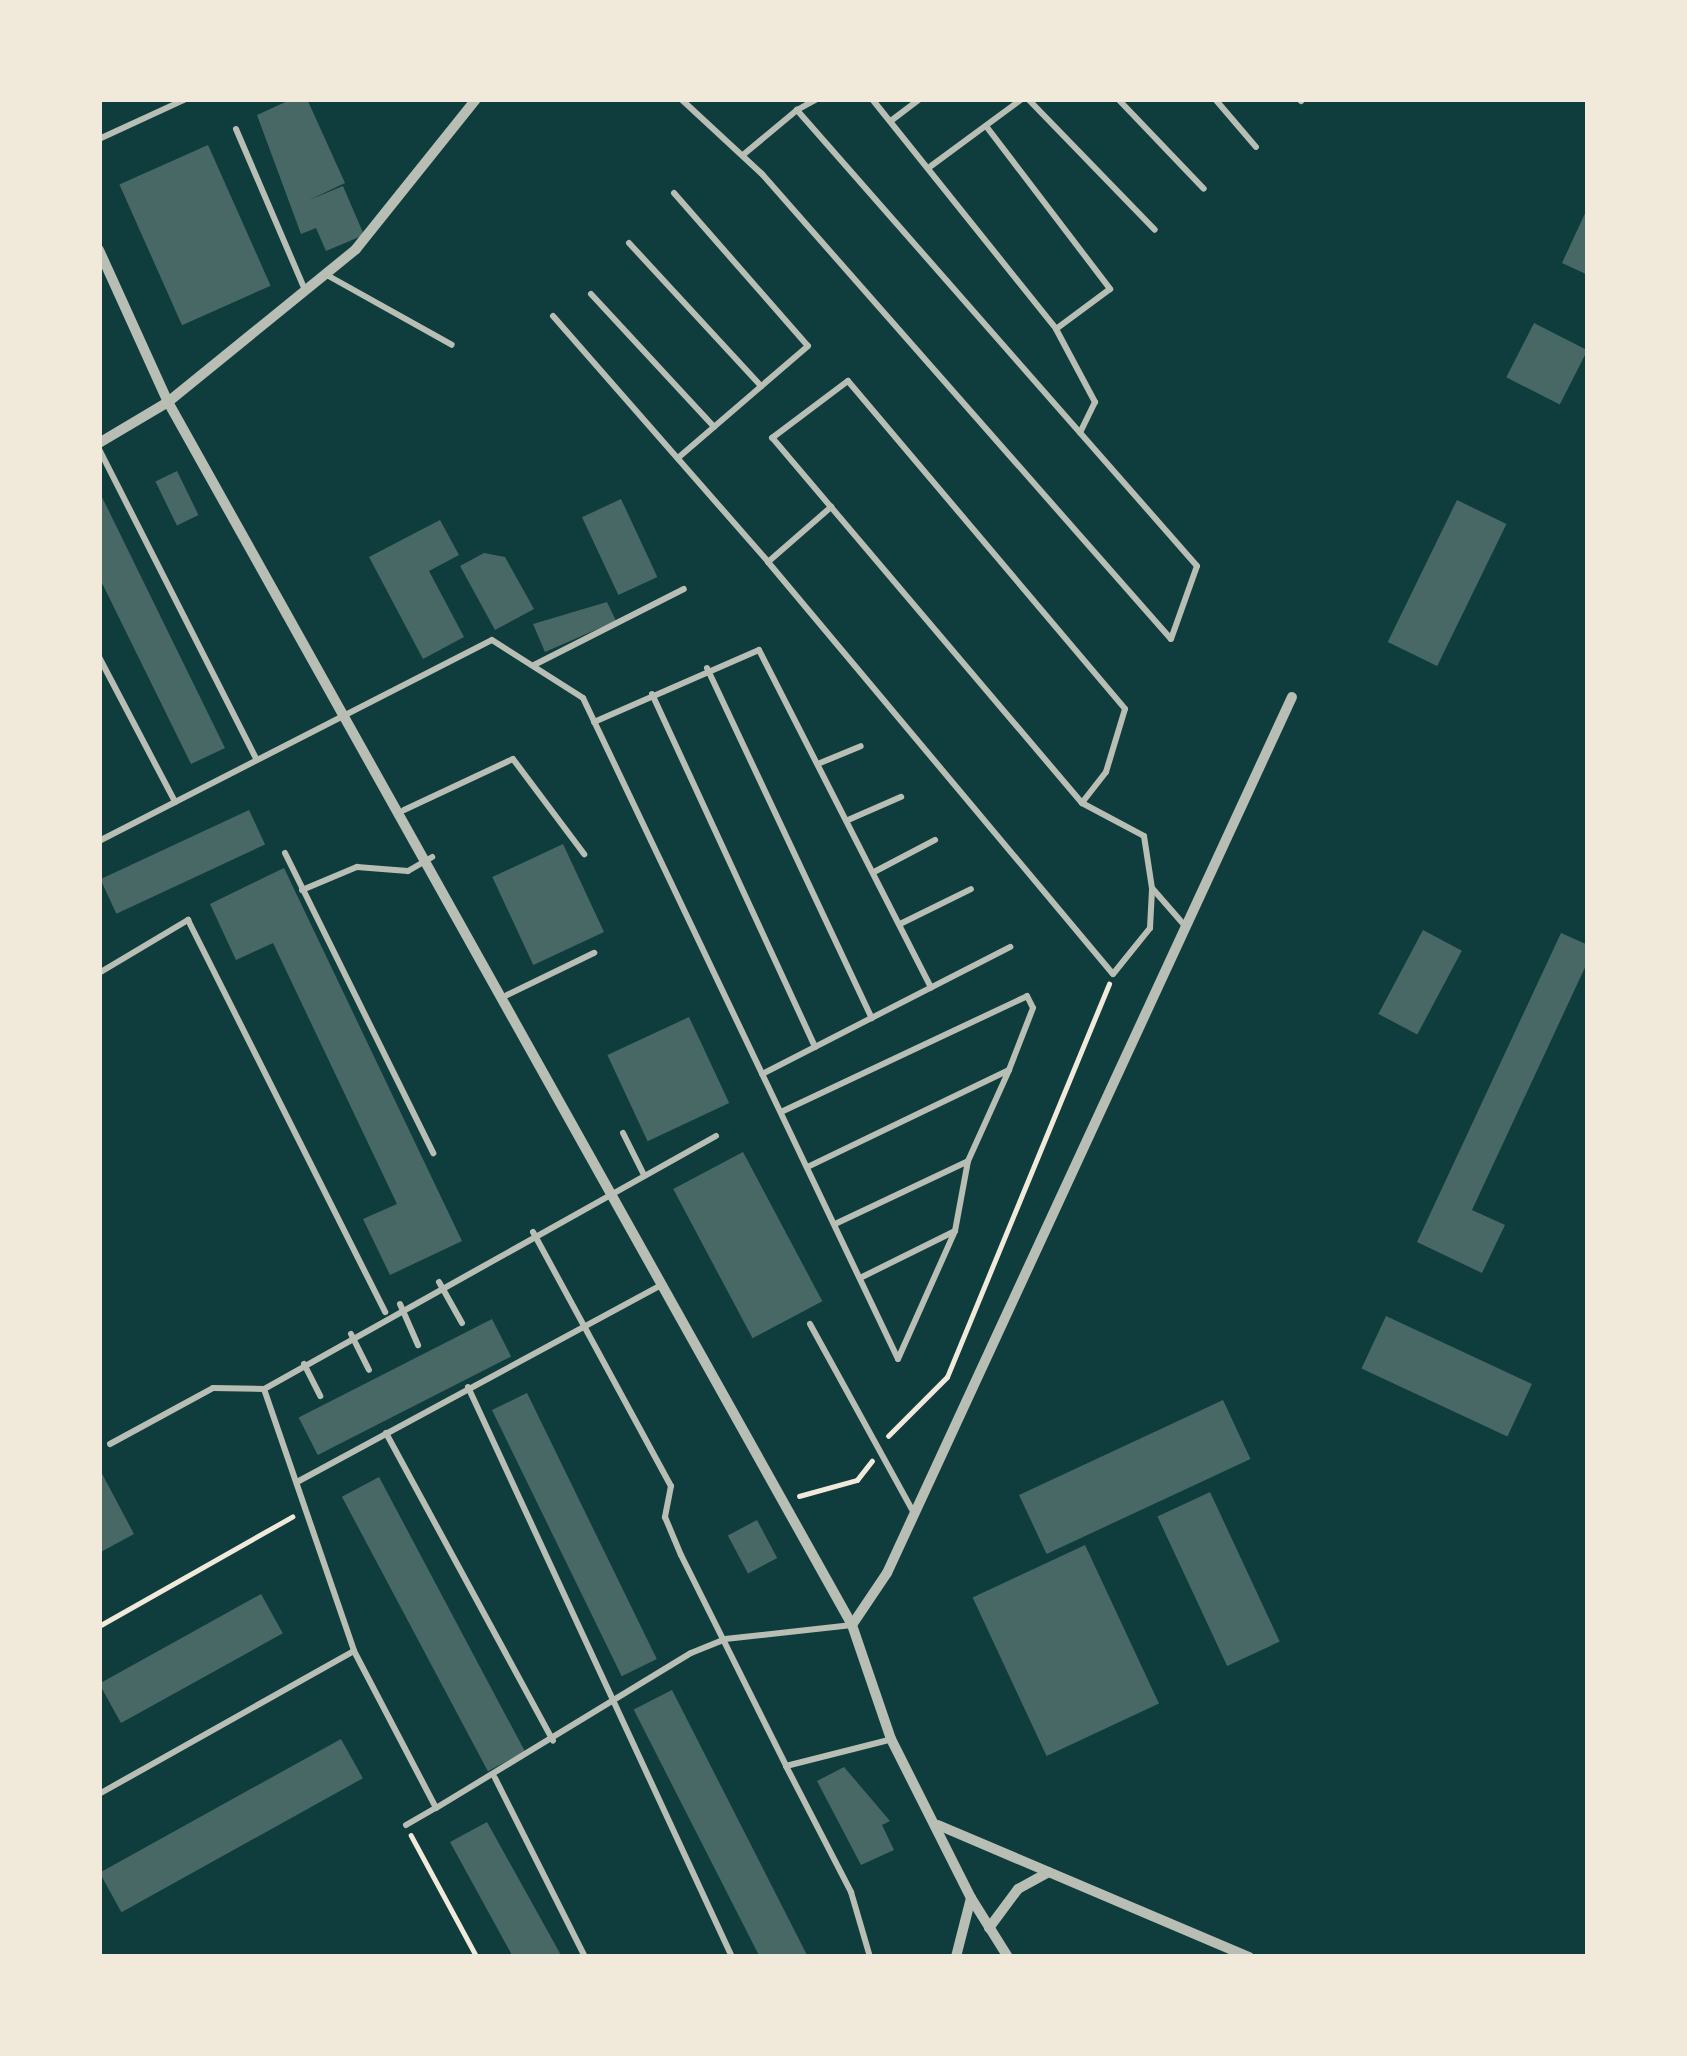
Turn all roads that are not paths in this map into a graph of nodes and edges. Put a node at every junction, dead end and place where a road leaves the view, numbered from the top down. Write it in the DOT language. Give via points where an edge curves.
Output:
graph roads {
  1 [pos="186,99"];
  2 [pos="476,99"];
  3 [pos="681,99"];
  4 [pos="817,99"];
  5 [pos="872,99"];
  6 [pos="920,99"];
  7 [pos="1025,99"];
  8 [pos="1118,99"];
  9 [pos="1215,99"];
  10 [pos="797,110"];
  11 [pos="892,120"];
  12 [pos="986,126"];
  13 [pos="236,129"];
  14 [pos="99,139"];
  15 [pos="1256,147"];
  16 [pos="743,155"];
  17 [pos="931,166"];
  18 [pos="1204,189"];
  19 [pos="674,194"];
  20 [pos="1155,230"];
  21 [pos="629,243"];
  22 [pos="99,250"];
  23 [pos="325,274"];
  24 [pos="305,290"];
  25 [pos="591,294"];
  26 [pos="554,316"];
  27 [pos="1056,329"];
  28 [pos="452,345"];
  29 [pos="761,386"];
  30 [pos="168,402"];
  31 [pos="714,427"];
  32 [pos="1080,433"];
  33 [pos="99,446"];
  34 [pos="678,458"];
  35 [pos="831,507"];
  36 [pos="768,562"];
  37 [pos="684,589"];
  38 [pos="99,657"];
  39 [pos="534,665"];
  40 [pos="707,668"];
  41 [pos="652,694"];
  42 [pos="1292,697"];
  43 [pos="344,708"];
  44 [pos="594,722"];
  45 [pos="861,746"];
  46 [pos="256,759"];
  47 [pos="820,763"];
  48 [pos="901,797"];
  49 [pos="1082,802"];
  50 [pos="176,803"];
  51 [pos="404,810"];
  52 [pos="848,820"];
  53 [pos="99,827"];
  54 [pos="935,839"];
  55 [pos="102,840"];
  56 [pos="284,853"];
  57 [pos="584,854"];
  58 [pos="432,857"];
  59 [pos="874,872"];
  60 [pos="1152,888"];
  61 [pos="302,890"];
  62 [pos="971,890"];
  63 [pos="900,924"];
  64 [pos="1186,927"];
  65 [pos="1010,947"];
  66 [pos="594,953"];
  67 [pos="99,974"];
  68 [pos="931,988"];
  69 [pos="507,995"];
  70 [pos="872,1018"];
  71 [pos="815,1047"];
  72 [pos="1009,1070"];
  73 [pos="762,1074"];
  74 [pos="781,1112"];
  75 [pos="623,1133"];
  76 [pos="716,1136"];
  77 [pos="433,1153"];
  78 [pos="968,1161"];
  79 [pos="807,1167"];
  80 [pos="643,1173"];
  81 [pos="612,1189"];
  82 [pos="834,1225"];
  83 [pos="955,1231"];
  84 [pos="532,1232"];
  85 [pos="860,1278"];
  86 [pos="440,1282"];
  87 [pos="663,1284"];
  88 [pos="400,1304"];
  89 [pos="385,1312"];
  90 [pos="462,1323"];
  91 [pos="811,1324"];
  92 [pos="584,1326"];
  93 [pos="351,1334"];
  94 [pos="418,1345"];
  95 [pos="304,1364"];
  96 [pos="369,1370"];
  97 [pos="468,1388"];
  98 [pos="264,1389"];
  99 [pos="320,1396"];
  100 [pos="386,1432"];
  101 [pos="110,1444"];
  102 [pos="297,1483"];
  103 [pos="914,1514"];
  104 [pos="852,1625"];
  105 [pos="725,1639"];
  106 [pos="354,1652"];
  107 [pos="611,1698"];
  108 [pos="891,1739"];
  109 [pos="554,1741"];
  110 [pos="786,1766"];
  111 [pos="494,1777"];
  112 [pos="99,1794"];
  113 [pos="436,1808"];
  114 [pos="406,1825"];
  115 [pos="938,1825"];
  116 [pos="1049,1872"];
  117 [pos="971,1898"];
  118 [pos="989,1928"];
  119 [pos="585,1957"];
  120 [pos="732,1957"];
  121 [pos="870,1957"];
  122 [pos="956,1957"];
  123 [pos="1008,1957"];
  124 [pos="1249,1957"];
  1 -- 14 [label="lane"];
  2 -- 23 [label="street"];
  3 -- 16 [label="lane"];
  4 -- 10 [label="lane"];
  5 -- 11 [label="lane"];
  6 -- 11 [label="lane"];
  7 -- 12 [label="lane"];
  7 -- 20 [label="lane"];
  8 -- 18 [label="lane"];
  9 -- 15 [label="lane"];
  10 -- 16 [label="lane"];
  10 -- 32 [label="lane"];
  11 -- 17 [label="lane"];
  12 -- 17 [label="lane"];
  12 -- 27 [label="lane" via="1110,289"];
  13 -- 24 [label="lane"];
  16 -- 32 [label="lane" via="1171,639 1197,566"];
  17 -- 27 [label="lane"];
  19 -- 29 [label="lane" via="808,346"];
  21 -- 29 [label="lane"];
  22 -- 30 [label="street"];
  23 -- 24 [label="street"];
  23 -- 28 [label="lane"];
  24 -- 30 [label="street"];
  25 -- 31 [label="lane"];
  26 -- 34 [label="lane"];
  27 -- 32 [label="lane" via="1095,402"];
  29 -- 31 [label="lane"];
  30 -- 33 [label="street"];
  30 -- 43 [label="street"];
  31 -- 34 [label="lane"];
  33 -- 46 [label="lane"];
  34 -- 36 [label="lane"];
  35 -- 36 [label="lane"];
  35 -- 49 [label="lane"];
  35 -- 49 [label="lane" via="772,438 848,381 1125,709 1106,772"];
  36 -- 60 [label="lane" via="1112,974 1150,928"];
  37 -- 39 [label="lane"];
  38 -- 50 [label="lane"];
  39 -- 43 [label="lane" via="492,640"];
  39 -- 44 [label="lane" via="583,698"];
  40 -- 41 [label="lane"];
  40 -- 47 [label="lane" via="759,650"];
  40 -- 70 [label="lane"];
  41 -- 44 [label="lane"];
  41 -- 71 [label="lane"];
  42 -- 64 [label="street"];
  43 -- 46 [label="lane"];
  43 -- 51 [label="street"];
  44 -- 73 [label="lane"];
  45 -- 47 [label="lane"];
  46 -- 50 [label="lane"];
  47 -- 52 [label="lane"];
  48 -- 52 [label="lane"];
  49 -- 60 [label="lane" via="1144,836"];
  50 -- 55 [label="lane"];
  51 -- 57 [label="lane" via="513,759"];
  51 -- 58 [label="street"];
  52 -- 59 [label="lane"];
  53 -- 55 [label="lane"];
  54 -- 59 [label="lane"];
  56 -- 61 [label="lane"];
  58 -- 61 [label="lane" via="408,871 357,867"];
  58 -- 69 [label="street"];
  59 -- 63 [label="lane"];
  60 -- 64 [label="lane"];
  61 -- 77 [label="lane"];
  62 -- 63 [label="lane"];
  63 -- 68 [label="lane"];
  64 -- 103 [label="street"];
  65 -- 68 [label="lane"];
  66 -- 69 [label="lane"];
  67 -- 89 [label="lane" via="188,920"];
  68 -- 70 [label="lane"];
  69 -- 81 [label="street"];
  70 -- 71 [label="lane"];
  71 -- 73 [label="lane"];
  72 -- 74 [label="lane" via="1033,1008 1027,996"];
  72 -- 78 [label="lane"];
  72 -- 79 [label="lane"];
  73 -- 74 [label="lane"];
  74 -- 79 [label="lane"];
  75 -- 80 [label="lane"];
  76 -- 80 [label="lane"];
  78 -- 82 [label="lane"];
  78 -- 83 [label="lane"];
  79 -- 82 [label="lane"];
  80 -- 81 [label="lane"];
  81 -- 84 [label="lane"];
  81 -- 87 [label="street"];
  82 -- 85 [label="lane"];
  83 -- 85 [label="lane"];
  83 -- 85 [label="lane" via="898,1359"];
  84 -- 86 [label="lane"];
  84 -- 92 [label="lane"];
  86 -- 88 [label="lane"];
  86 -- 90 [label="lane"];
  87 -- 92 [label="lane"];
  87 -- 104 [label="street"];
  88 -- 89 [label="lane"];
  88 -- 94 [label="lane"];
  89 -- 93 [label="lane"];
  91 -- 103 [label="lane"];
  92 -- 97 [label="lane"];
  92 -- 105 [label="lane" via="671,1486 665,1517"];
  93 -- 95 [label="lane"];
  93 -- 96 [label="lane"];
  95 -- 98 [label="lane"];
  95 -- 99 [label="lane"];
  97 -- 100 [label="lane"];
  97 -- 107 [label="lane"];
  98 -- 101 [label="lane" via="214,1388"];
  98 -- 102 [label="lane"];
  100 -- 102 [label="lane"];
  100 -- 109 [label="lane"];
  102 -- 106 [label="lane"];
  103 -- 104 [label="street"];
  104 -- 105 [label="lane"];
  104 -- 108 [label="street"];
  105 -- 107 [label="lane"];
  105 -- 110 [label="lane"];
  106 -- 112 [label="lane"];
  106 -- 113 [label="lane"];
  107 -- 109 [label="lane"];
  107 -- 120 [label="lane"];
  108 -- 110 [label="lane"];
  108 -- 115 [label="street"];
  109 -- 111 [label="lane"];
  110 -- 121 [label="lane" via="851,1892"];
  111 -- 113 [label="lane"];
  111 -- 119 [label="lane"];
  113 -- 114 [label="lane"];
  115 -- 116 [label="street"];
  115 -- 117 [label="street"];
  116 -- 118 [label="street" via="1018,1889"];
  116 -- 124 [label="street"];
  117 -- 118 [label="street"];
  117 -- 122 [label="street"];
  118 -- 123 [label="street"];
}
